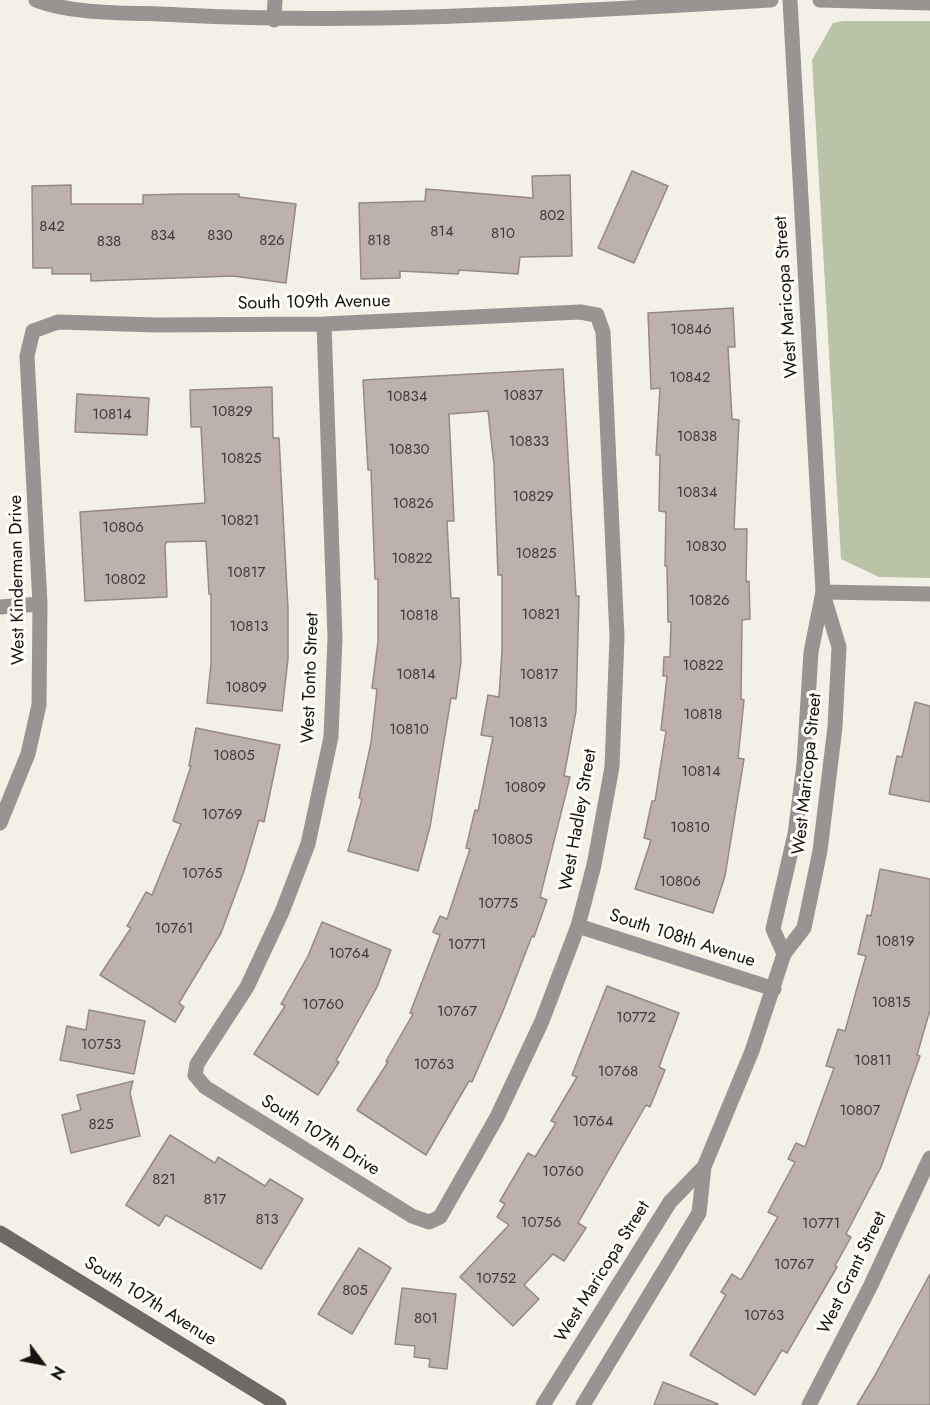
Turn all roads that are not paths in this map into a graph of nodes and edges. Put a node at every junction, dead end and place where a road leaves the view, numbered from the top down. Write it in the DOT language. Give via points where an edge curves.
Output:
graph roads {
  1 [pos="36,0"];
  2 [pos="275,0"];
  3 [pos="771,0"];
  4 [pos="790,0"];
  5 [pos="820,0"];
  6 [pos="930,3"];
  7 [pos="571,6"];
  8 [pos="274,20"];
  9 [pos="597,315"];
  10 [pos="324,324"];
  11 [pos="33,331"];
  12 [pos="823,592"];
  13 [pos="930,594"];
  14 [pos="40,604"];
  15 [pos="0,607"];
  16 [pos="0,823"];
  17 [pos="578,926"];
  18 [pos="784,954"];
  19 [pos="774,989"];
  20 [pos="195,1075"];
  21 [pos="930,1158"];
  22 [pos="704,1167"];
  23 [pos="429,1222"];
  24 [pos="0,1233"];
  25 [pos="279,1405"];
  26 [pos="543,1405"];
  27 [pos="583,1405"];
  28 [pos="809,1405"];
  1 -- 8 [label="street" via="92,10"];
  2 -- 8 [label="street"];
  3 -- 7 [label="street"];
  4 -- 12 [label="street, West Maricopa Street"];
  5 -- 6 [label="street"];
  7 -- 8 [label="street"];
  9 -- 10 [label="street, South 109th Avenue" via="580,312"];
  9 -- 17 [label="street, West Hadley Street" via="603,332 617,637 612,767"];
  10 -- 11 [label="street, South 109th Avenue" via="58,322"];
  10 -- 20 [label="street, West Tonto Street" via="335,638 331,737 308,844 282,912 247,987 197,1064"];
  11 -- 14 [label="street, West Kinderman Drive" via="27,356"];
  12 -- 13 [label="street"];
  12 -- 18 [label="street, West Maricopa Street" via="811,652 795,834 773,929"];
  12 -- 18 [label="street, West Maricopa Street" via="839,646 829,788 804,928"];
  14 -- 15 [label="street"];
  14 -- 16 [label="street, West Kinderman Drive" via="39,705 35,727"];
  17 -- 19 [label="street, South 108th Avenue"];
  17 -- 23 [label="street, West Hadley Street" via="542,1021 497,1117 440,1217"];
  18 -- 19 [label="street, West Maricopa Street"];
  19 -- 22 [label="street, West Maricopa Street"];
  20 -- 23 [label="street, South 107th Drive" via="214,1093 412,1216"];
  21 -- 28 [label="street, West Grant Street"];
  22 -- 26 [label="street, West Maricopa Street" via="670,1202"];
  22 -- 27 [label="street, West Maricopa Street" via="699,1213"];
  24 -- 25 [label="main road, South 107th Avenue"];
}
